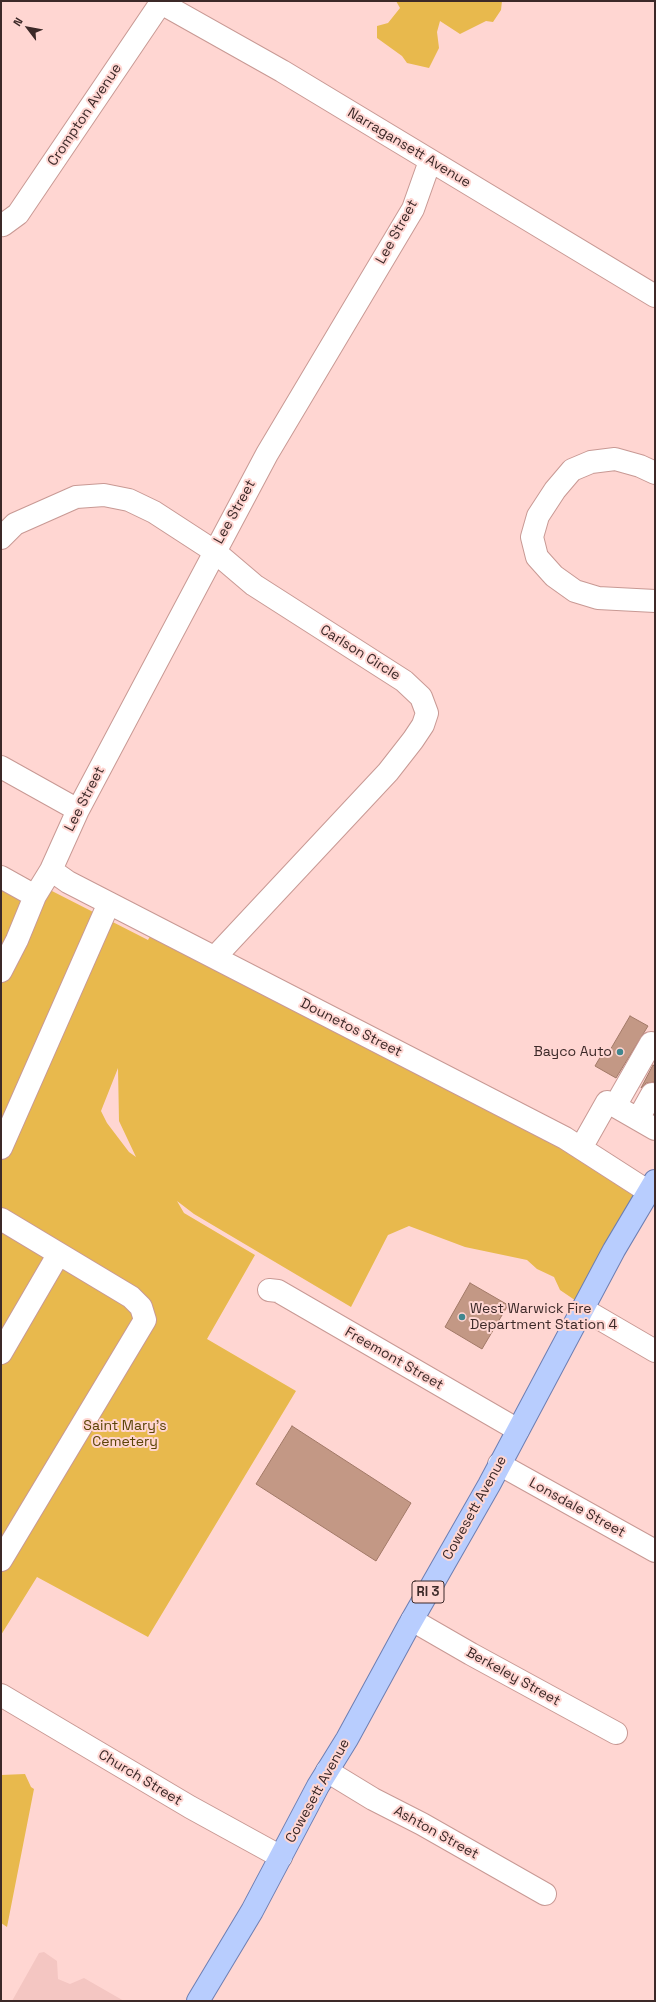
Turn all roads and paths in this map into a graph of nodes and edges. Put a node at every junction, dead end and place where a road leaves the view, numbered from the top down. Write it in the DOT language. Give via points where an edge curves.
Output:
graph roads {
  1 [pos="162,2"];
  2 [pos="430,161"];
  3 [pos="2,225"];
  4 [pos="655,296"];
  5 [pos="655,473"];
  6 [pos="1,538"];
  7 [pos="214,551"];
  8 [pos="655,601"];
  9 [pos="1,767"];
  10 [pos="78,810"];
  11 [pos="51,870"];
  12 [pos="1,877"];
  13 [pos="35,896"];
  14 [pos="109,903"];
  15 [pos="215,957"];
  16 [pos="1,971"];
  17 [pos="655,1045"];
  18 [pos="652,1094"];
  19 [pos="615,1106"];
  20 [pos="650,1125"];
  21 [pos="1,1148"];
  22 [pos="581,1148"];
  23 [pos="652,1186"];
  24 [pos="1,1219"];
  25 [pos="58,1255"];
  26 [pos="269,1290"];
  27 [pos="583,1309"];
  28 [pos="655,1351"];
  29 [pos="1,1353"];
  30 [pos="518,1430"];
  31 [pos="499,1464"];
  32 [pos="655,1551"];
  33 [pos="1,1560"];
  34 [pos="412,1620"];
  35 [pos="1,1695"];
  36 [pos="616,1733"];
  37 [pos="327,1771"];
  38 [pos="281,1857"];
  39 [pos="545,1894"];
  40 [pos="198,2001"];
  1 -- 2 [label="street, Narragansett Avenue"];
  1 -- 3 [label="street, Crompton Avenue" via="18,214"];
  2 -- 4 [label="street, Narragansett Avenue"];
  2 -- 7 [label="street, Lee Street" via="413,209 266,454"];
  5 -- 8 [label="street" via="615,459 591,462 572,470 538,516 532,537 537,557 554,576 575,591 598,598"];
  6 -- 7 [label="street, Carlson Circle" via="15,524 76,497 104,496 129,500 154,512"];
  7 -- 10 [label="street, Lee Street"];
  7 -- 15 [label="street, Carlson Circle" via="254,585 404,681 421,697 427,713 423,725 388,772"];
  9 -- 10 [label="street"];
  10 -- 11 [label="street, Lee Street"];
  11 -- 13 [label="street, Lee Street"];
  11 -- 14 [label="street, Dounetos Street" via="68,882"];
  12 -- 13 [label="street"];
  13 -- 16 [label="street, Lee Street"];
  14 -- 15 [label="street, Dounetos Street"];
  14 -- 21 [label="street"];
  15 -- 22 [label="street, Dounetos Street"];
  17 -- 19 [label="street" via="651,1043"];
  18 -- 20 [label="street"];
  19 -- 20 [label="street"];
  19 -- 22 [label="street" via="607,1102"];
  22 -- 23 [label="street, Dounetos Street"];
  23 -- 27 [label="main road, Cowesett Avenue / RI 3"];
  24 -- 25 [label="street"];
  25 -- 29 [label="street"];
  25 -- 33 [label="street" via="131,1298 142,1307 145,1320"];
  26 -- 30 [label="street, Freemont Street" via="278,1291"];
  27 -- 28 [label="street"];
  27 -- 30 [label="main road, Cowesett Avenue / RI 3"];
  30 -- 31 [label="main road, Cowesett Avenue / RI 3"];
  31 -- 32 [label="street, Lonsdale Street"];
  31 -- 34 [label="main road, Cowesett Avenue / RI 3"];
  34 -- 36 [label="street, Berkeley Street"];
  34 -- 37 [label="main road, Cowesett Avenue / RI 3"];
  35 -- 38 [label="street, Church Street" via="190,1807"];
  37 -- 38 [label="main road, Cowesett Avenue / RI 3"];
  37 -- 39 [label="street, Ashton Street"];
  38 -- 40 [label="main road, Cowesett Avenue / RI 3"];
}
